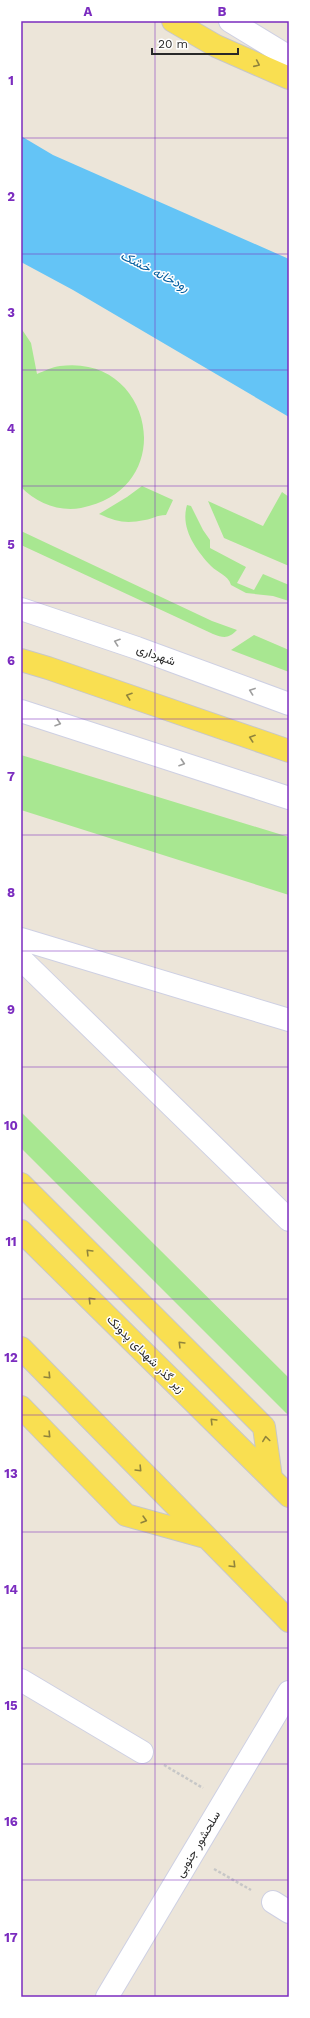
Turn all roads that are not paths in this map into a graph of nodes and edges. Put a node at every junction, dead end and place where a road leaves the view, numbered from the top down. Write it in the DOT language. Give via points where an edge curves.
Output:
graph roads {
  1 [pos="173,21"];
  2 [pos="230,21"];
  3 [pos="289,57"];
  4 [pos="289,78"];
  5 [pos="21,609"];
  6 [pos="21,660"];
  7 [pos="289,704"];
  8 [pos="21,711"];
  9 [pos="289,751"];
  10 [pos="289,798"];
  11 [pos="21,939"];
  12 [pos="21,959"];
  13 [pos="289,1020"];
  14 [pos="21,1184"];
  15 [pos="289,1220"];
  16 [pos="21,1231"];
  17 [pos="21,1348"];
  18 [pos="21,1407"];
  19 [pos="271,1478"];
  20 [pos="289,1496"];
  21 [pos="206,1538"];
  22 [pos="289,1621"];
  23 [pos="21,1680"];
  24 [pos="289,1692"];
  25 [pos="142,1752"];
  26 [pos="106,1997"];
  1 -- 4 [label="main road, one-way" via="216,46"];
  2 -- 3 [label="street"];
  7 -- 5 [label="street, شهرداری, one-way"];
  9 -- 6 [label="main road, one-way"];
  8 -- 10 [label="street, one-way"];
  11 -- 13 [label="street"];
  12 -- 15 [label="street"];
  19 -- 14 [label="main road, one-way" via="264,1426"];
  19 -- 16 [label="main road, زیر گذر شهدای پدونک, one-way"];
  17 -- 21 [label="main road, one-way"];
  18 -- 21 [label="main road, one-way" via="126,1515"];
  19 -- 20 [label="main road, زیر گذر شهدای پدونک"];
  21 -- 22 [label="main road, one-way"];
  23 -- 25 [label="street"];
  24 -- 26 [label="street, سلحشور جنوبی"];
}
